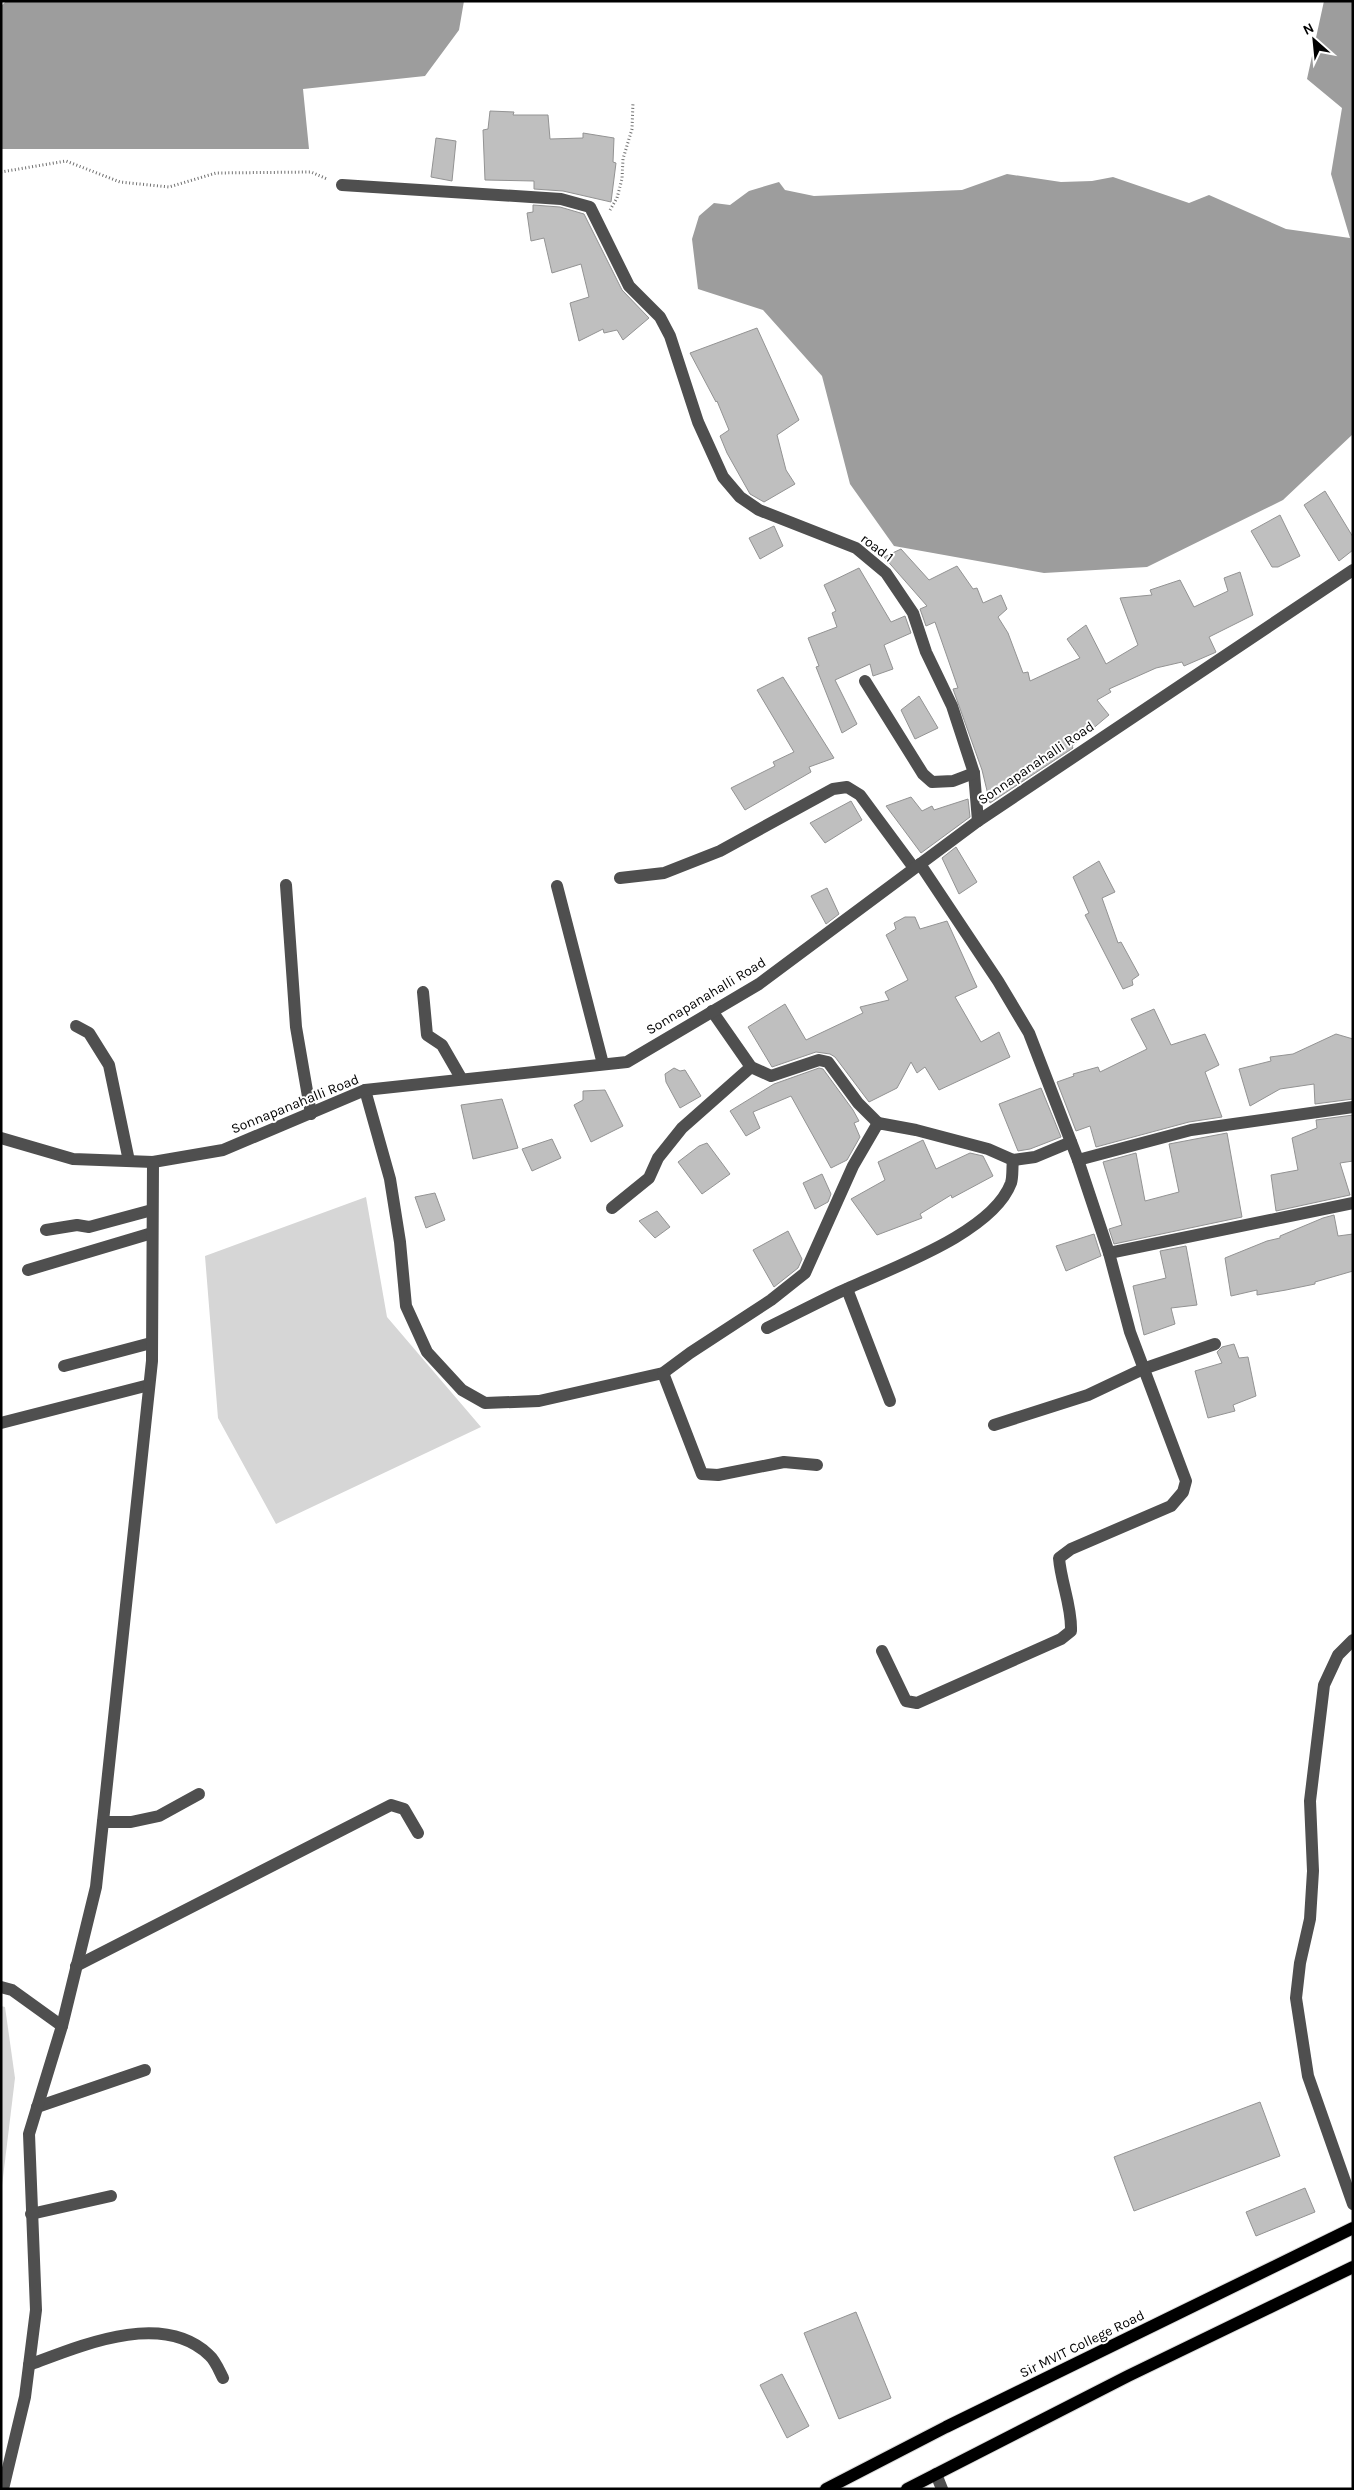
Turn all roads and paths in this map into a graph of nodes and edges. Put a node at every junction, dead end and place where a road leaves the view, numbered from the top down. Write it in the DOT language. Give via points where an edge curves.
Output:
graph roads {
  1 [pos="633,102"];
  2 [pos="1,172"];
  3 [pos="342,185"];
  4 [pos="600,228"];
  5 [pos="1353,570"];
  6 [pos="864,681"];
  7 [pos="974,773"];
  8 [pos="978,821"];
  9 [pos="917,866"];
  10 [pos="620,878"];
  11 [pos="286,886"];
  12 [pos="557,886"];
  13 [pos="423,992"];
  14 [pos="712,1011"];
  15 [pos="76,1026"];
  16 [pos="602,1064"];
  17 [pos="751,1066"];
  18 [pos="461,1078"];
  19 [pos="365,1090"];
  20 [pos="1353,1106"];
  21 [pos="310,1114"];
  22 [pos="878,1123"];
  23 [pos="1,1138"];
  24 [pos="1071,1142"];
  25 [pos="1013,1160"];
  26 [pos="1078,1160"];
  27 [pos="129,1161"];
  28 [pos="153,1162"];
  29 [pos="1353,1203"];
  30 [pos="612,1208"];
  31 [pos="152,1210"];
  32 [pos="46,1230"];
  33 [pos="152,1233"];
  34 [pos="1109,1253"];
  35 [pos="28,1270"];
  36 [pos="847,1289"];
  37 [pos="767,1328"];
  38 [pos="151,1343"];
  39 [pos="1216,1344"];
  40 [pos="64,1366"];
  41 [pos="1144,1369"];
  42 [pos="663,1373"];
  43 [pos="149,1385"];
  44 [pos="890,1401"];
  45 [pos="1,1423"];
  46 [pos="994,1425"];
  47 [pos="817,1465"];
  48 [pos="1353,1640"];
  49 [pos="882,1652"];
  50 [pos="199,1794"];
  51 [pos="103,1822"];
  52 [pos="418,1834"];
  53 [pos="76,1966"];
  54 [pos="1,1988"];
  55 [pos="62,2026"];
  56 [pos="145,2070"];
  57 [pos="38,2107"];
  58 [pos="111,2196"];
  59 [pos="1353,2204"];
  60 [pos="31,2214"];
  61 [pos="1353,2228"];
  62 [pos="1353,2267"];
  63 [pos="29,2364"];
  64 [pos="223,2378"];
  65 [pos="936,2474"];
  66 [pos="3,2489"];
  67 [pos="826,2489"];
  68 [pos="907,2489"];
  69 [pos="942,2489"];
  1 -- 4 [label="path" via="632,129 617,198"];
  2 -- 3 [label="path" via="66,161 120,182 169,187 216,173 311,172"];
  3 -- 4 [label="street, road 1" via="561,198 590,206"];
  4 -- 7 [label="street, road 1" via="629,286 660,317 670,336 698,422 723,477 740,497 759,510 856,548 886,573 913,613 926,652 952,706"];
  5 -- 8 [label="street, Sonnapanahalli Road"];
  6 -- 7 [label="street" via="923,774 932,782 953,781"];
  7 -- 8 [label="street, road 1"];
  8 -- 9 [label="street, Sonnapanahalli Road"];
  9 -- 10 [label="street" via="860,795 847,787 833,789 720,851 664,872"];
  9 -- 14 [label="street, Sonnapanahalli Road" via="759,984"];
  9 -- 24 [label="street" via="998,981 1029,1033"];
  11 -- 21 [label="street" via="296,1027"];
  12 -- 16 [label="street"];
  13 -- 18 [label="street" via="427,1034 442,1045"];
  14 -- 16 [label="street, Sonnapanahalli Road" via="627,1062"];
  14 -- 17 [label="street"];
  15 -- 27 [label="street" via="89,1033 109,1065"];
  16 -- 18 [label="street, Sonnapanahalli Road"];
  17 -- 22 [label="street" via="771,1076 819,1060 828,1062 858,1103"];
  17 -- 30 [label="street" via="682,1128 658,1158 649,1178"];
  18 -- 19 [label="street, Sonnapanahalli Road"];
  19 -- 21 [label="street, Sonnapanahalli Road"];
  19 -- 42 [label="street" via="390,1179 406,1306 427,1352 462,1390 485,1403 539,1401"];
  20 -- 26 [label="street" via="1191,1130"];
  21 -- 28 [label="street, Sonnapanahalli Road" via="223,1150"];
  22 -- 25 [label="street" via="988,1149"];
  22 -- 42 [label="street" via="852,1166 804,1273 771,1300"];
  23 -- 27 [label="street, Sonnapanahalli Road" via="73,1159"];
  24 -- 25 [label="street" via="1035,1157"];
  24 -- 26 [label="street"];
  25 -- 36 [label="street" via="1011,1182 979,1223 904,1264"];
  26 -- 34 [label="street"];
  27 -- 28 [label="street, Sonnapanahalli Road"];
  28 -- 31 [label="street"];
  29 -- 34 [label="street"];
  31 -- 32 [label="street" via="89,1226"];
  31 -- 33 [label="street"];
  33 -- 35 [label="street"];
  33 -- 38 [label="street"];
  34 -- 41 [label="street" via="1130,1332"];
  36 -- 37 [label="street"];
  36 -- 44 [label="street"];
  38 -- 40 [label="street"];
  38 -- 43 [label="street"];
  39 -- 41 [label="street"];
  41 -- 46 [label="street" via="1088,1395"];
  41 -- 49 [label="street" via="1186,1481 1171,1506 1058,1558 1060,1579 1072,1617 1071,1631 1061,1639 917,1703 906,1701"];
  42 -- 47 [label="street" via="702,1474 718,1475 784,1462"];
  43 -- 45 [label="street"];
  43 -- 51 [label="street"];
  48 -- 59 [label="street" via="1338,1655 1324,1684 1310,1801 1313,1871 1310,1919 1296,1998 1308,2076"];
  50 -- 51 [label="street" via="159,1816 131,1822"];
  51 -- 53 [label="street" via="96,1887"];
  52 -- 53 [label="street" via="404,1809 391,1805"];
  53 -- 55 [label="street"];
  54 -- 55 [label="street" via="12,1990"];
  55 -- 57 [label="street"];
  56 -- 57 [label="street"];
  57 -- 60 [label="street" via="29,2134"];
  58 -- 60 [label="street"];
  60 -- 63 [label="street" via="36,2310"];
  61 -- 67 [label="main road, Sir MVIT College Road"];
  62 -- 65 [label="main road"];
  63 -- 64 [label="street" via="93,2342 133,2335 166,2334 191,2341 210,2356"];
  63 -- 66 [label="street" via="25,2397"];
  65 -- 68 [label="main road"];
  65 -- 69 [label="street"];
}
